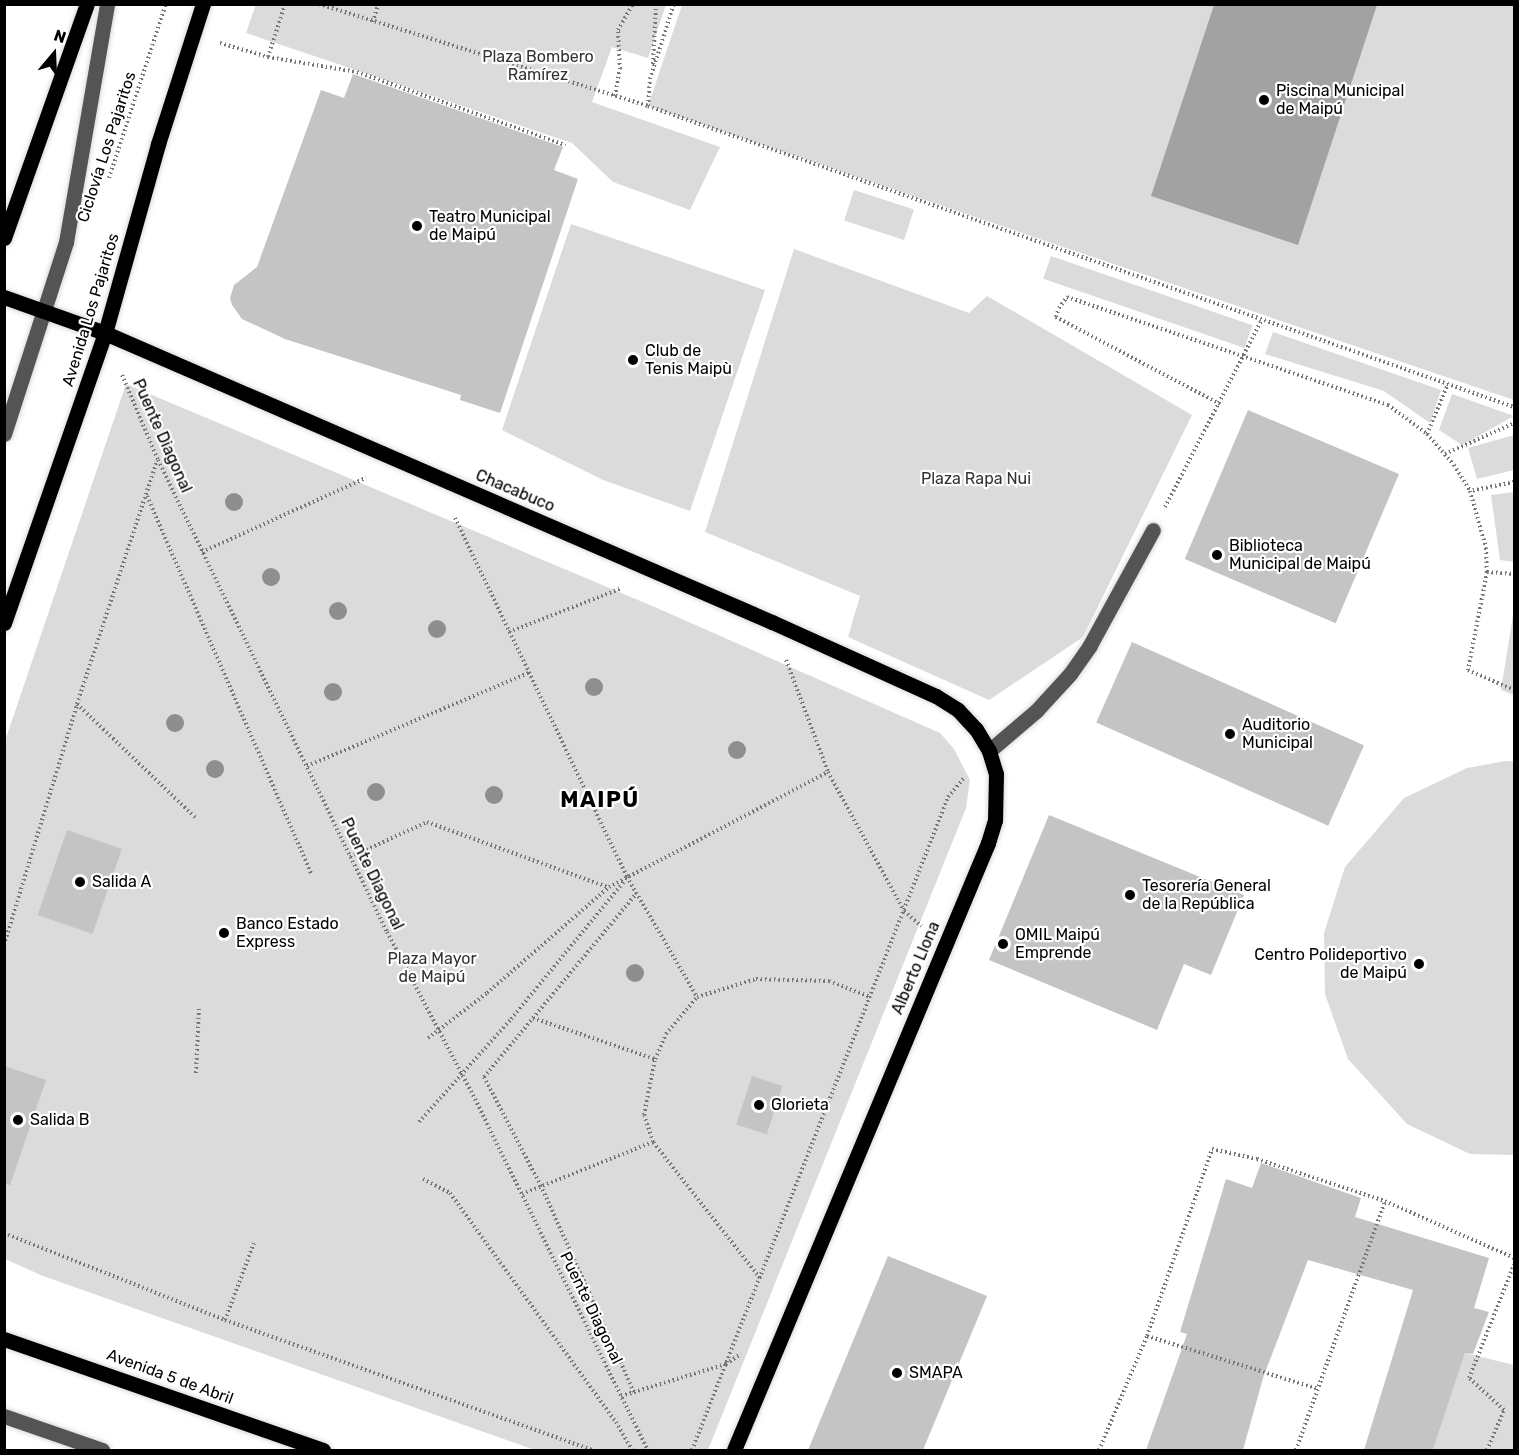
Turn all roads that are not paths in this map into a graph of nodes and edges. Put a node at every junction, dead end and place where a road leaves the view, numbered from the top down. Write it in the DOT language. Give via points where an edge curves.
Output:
graph roads {
  1 [pos="87,4"];
  2 [pos="107,4"];
  3 [pos="203,4"];
  4 [pos="4,238"];
  5 [pos="4,297"];
  6 [pos="45,312"];
  7 [pos="105,333"];
  8 [pos="4,434"];
  9 [pos="1153,530"];
  10 [pos="4,623"];
  11 [pos="989,751"];
  12 [pos="4,1331"];
  13 [pos="4,1339"];
  14 [pos="22,1344"];
  15 [pos="4,1416"];
  16 [pos="102,1450"];
  17 [pos="323,1450"];
  18 [pos="734,1450"];
  1 -- 4 [label="main road"];
  2 -- 6 [label="street" via="66,242"];
  3 -- 7 [label="main road, Avenida Los Pajaritos"];
  5 -- 6 [label="main road, Chacabuco"];
  6 -- 7 [label="main road, Chacabuco"];
  6 -- 8 [label="street"];
  7 -- 10 [label="main road, Avenida Los Pajaritos"];
  7 -- 11 [label="main road, Chacabuco" via="936,696 958,710"];
  9 -- 11 [label="street" via="1070,674 1036,711"];
  11 -- 18 [label="main road, Alberto Llona" via="996,774 995,820"];
  12 -- 14 [label="main road"];
  13 -- 14 [label="main road, Avenida 5 de Abril"];
  14 -- 17 [label="main road, Avenida 5 de Abril"];
  15 -- 16 [label="street"];
}
